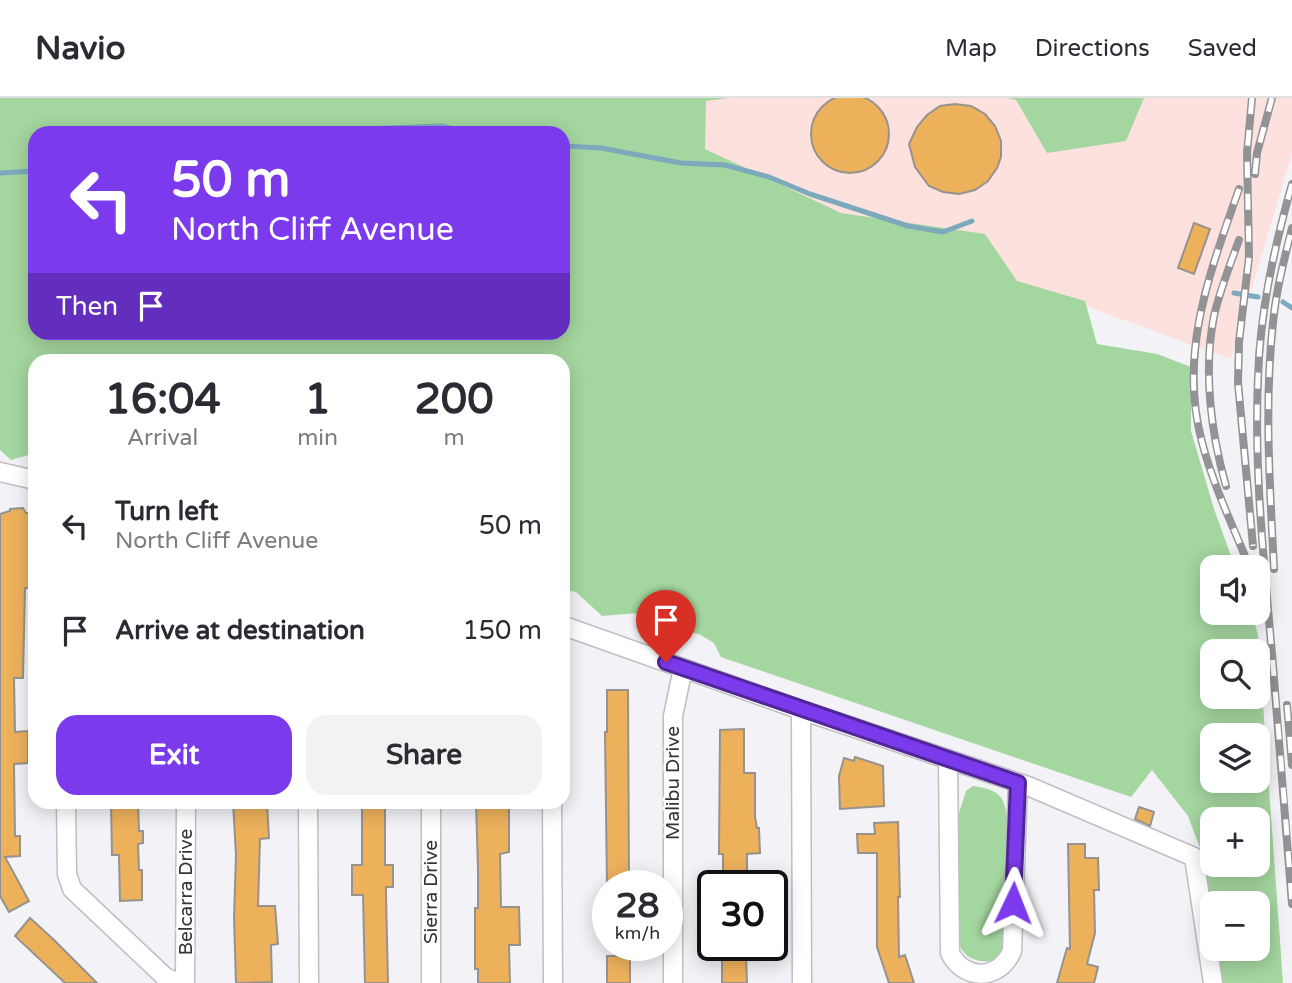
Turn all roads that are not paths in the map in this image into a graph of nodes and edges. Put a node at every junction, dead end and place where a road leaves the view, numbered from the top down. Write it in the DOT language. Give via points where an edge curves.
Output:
graph roads {
  1 [pos="0,472"];
  2 [pos="28,478"];
  3 [pos="570,628"];
  4 [pos="683,668"];
  5 [pos="801,710"];
  6 [pos="948,759"];
  7 [pos="1018,783"];
  8 [pos="66,809"];
  9 [pos="186,809"];
  10 [pos="308,809"];
  11 [pos="431,809"];
  12 [pos="552,809"];
  13 [pos="178,983"];
  14 [pos="186,983"];
  15 [pos="309,983"];
  16 [pos="431,983"];
  17 [pos="553,983"];
  18 [pos="673,983"];
  19 [pos="802,983"];
  20 [pos="1213,983"];
  1 -- 2 [label="street"];
  3 -- 4 [label="street"];
  4 -- 5 [label="street"];
  4 -- 18 [label="street, Malibu Drive" via="673,716"];
  5 -- 6 [label="street"];
  5 -- 19 [label="street"];
  6 -- 7 [label="street"];
  6 -- 7 [label="street" via="950,953 955,964 974,973 997,971 1012,951"];
  7 -- 20 [label="street" via="1195,857"];
  8 -- 13 [label="street" via="66,874 72,890 165,977"];
  9 -- 14 [label="street, Belcarra Drive"];
  10 -- 15 [label="street"];
  11 -- 16 [label="street, Sierra Drive"];
  12 -- 17 [label="street"];
}
